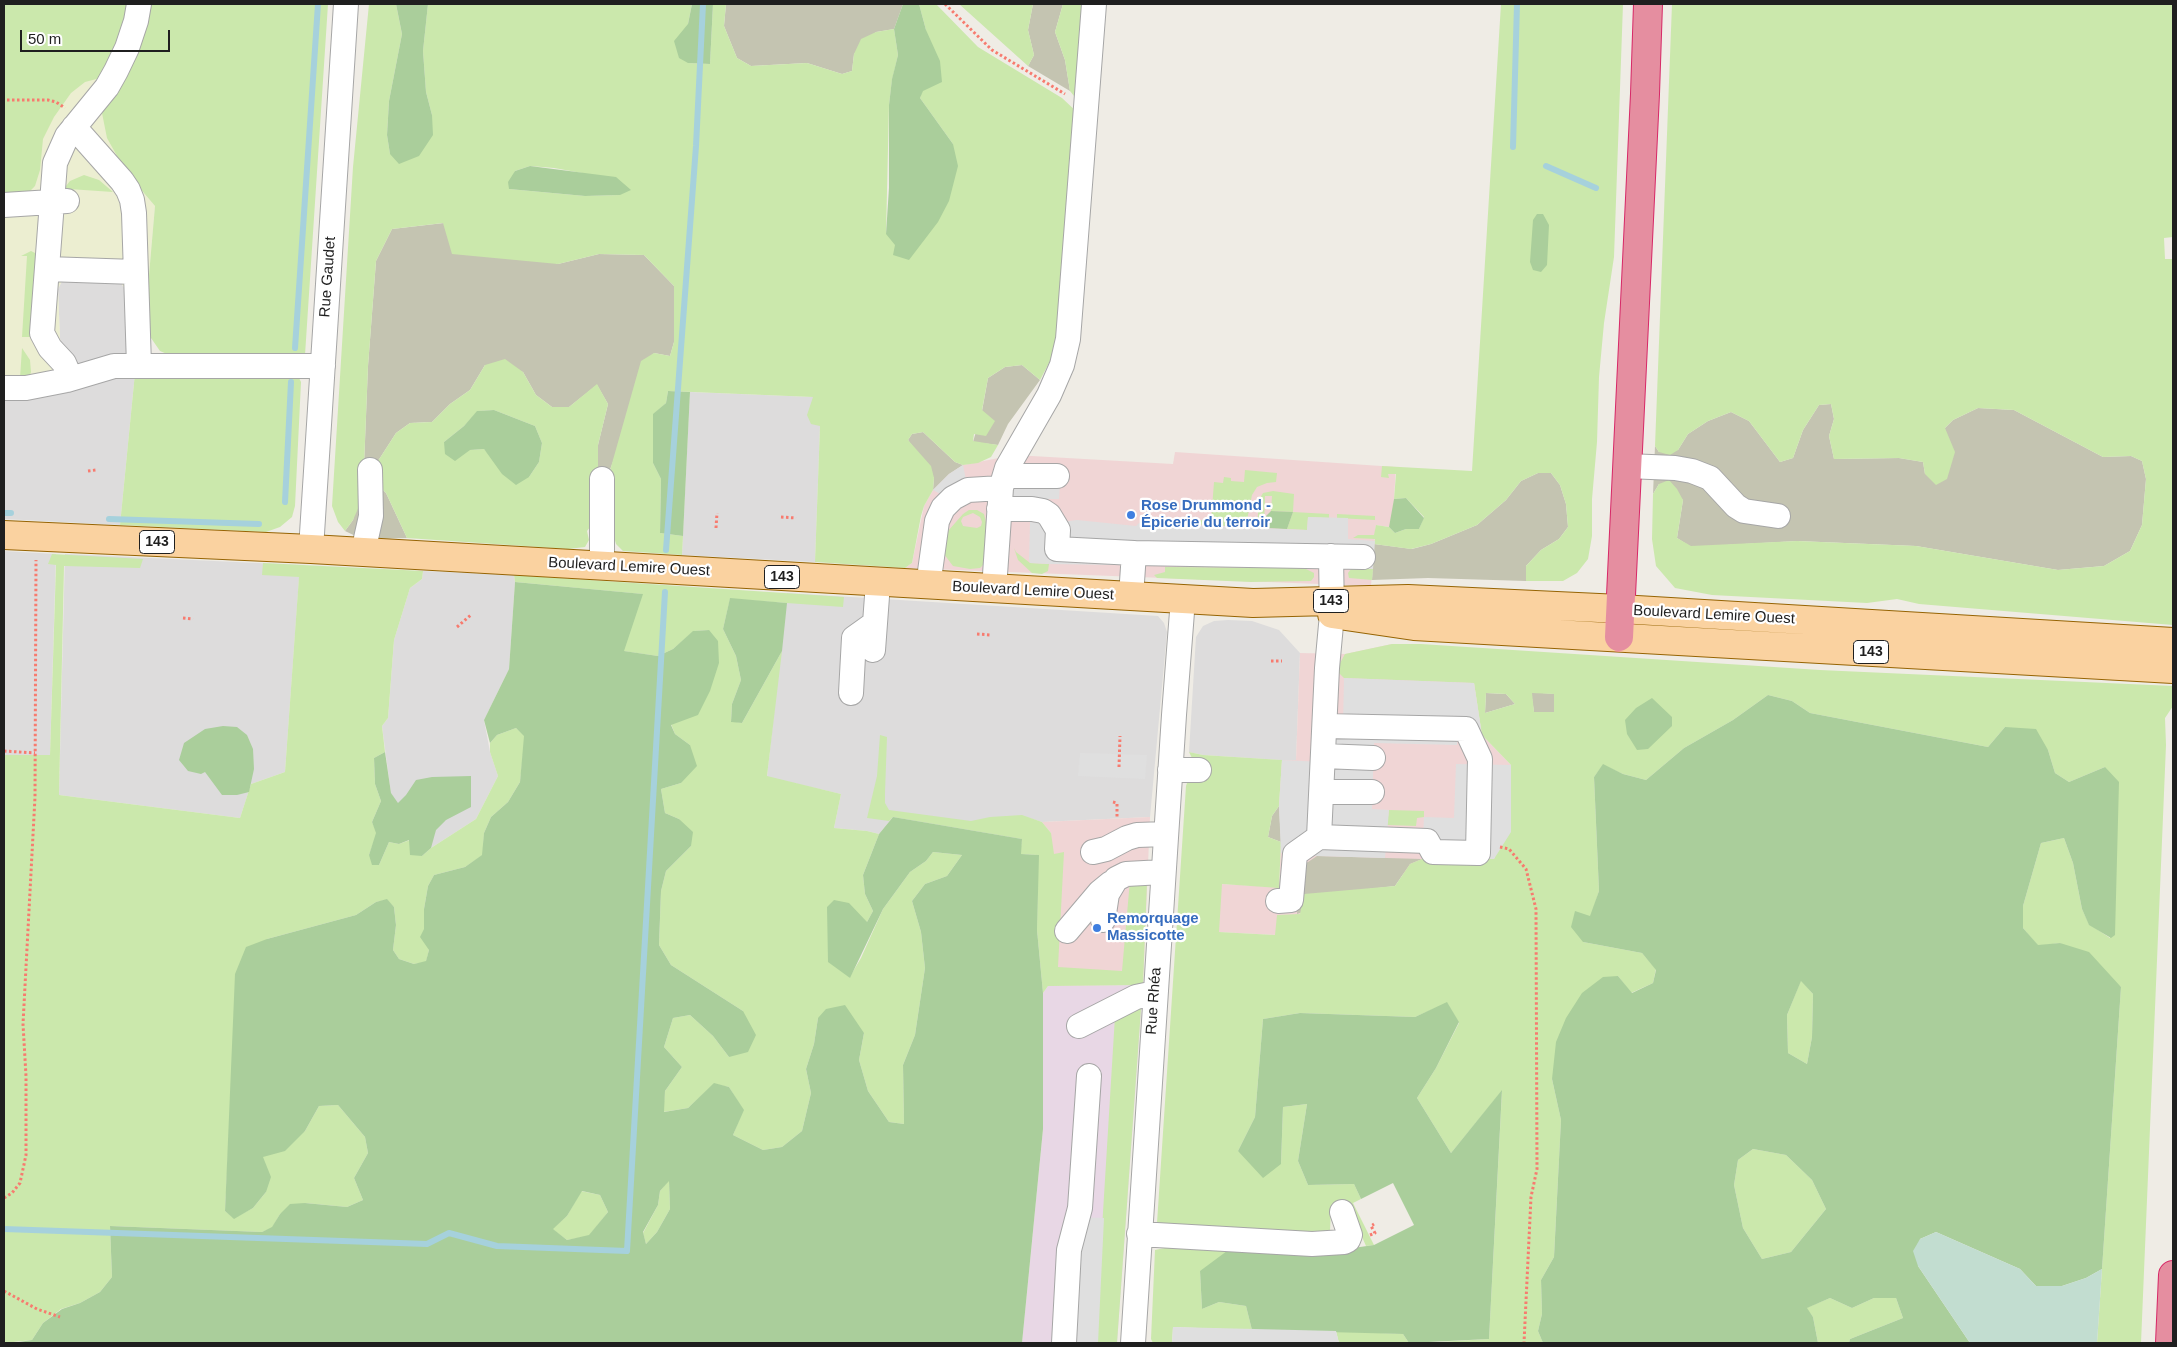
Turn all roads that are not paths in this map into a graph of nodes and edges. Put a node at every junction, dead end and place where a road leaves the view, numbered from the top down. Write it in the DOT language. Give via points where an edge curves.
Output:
graph roads {
  1 [pos="139,4"];
  2 [pos="346,4"];
  3 [pos="1094,4"];
  4 [pos="1648,4"];
  5 [pos="74,127"];
  6 [pos="60,201"];
  7 [pos="4,205"];
  8 [pos="47,269"];
  9 [pos="136,272"];
  10 [pos="139,365"];
  11 [pos="323,366"];
  12 [pos="68,380"];
  13 [pos="4,388"];
  14 [pos="1627,466"];
  15 [pos="370,470"];
  16 [pos="1057,476"];
  17 [pos="602,479"];
  18 [pos="1002,491"];
  19 [pos="1778,516"];
  20 [pos="4,535"];
  21 [pos="311,549"];
  22 [pos="363,552"];
  23 [pos="1134,553"];
  24 [pos="1331,556"];
  25 [pos="1363,556"];
  26 [pos="602,566"];
  27 [pos="878,583"];
  28 [pos="928,586"];
  29 [pos="994,589"];
  30 [pos="1131,596"];
  31 [pos="1183,600"];
  32 [pos="1332,608"];
  33 [pos="1620,609"];
  34 [pos="875,624"];
  35 [pos="1619,637"];
  36 [pos="2173,642"];
  37 [pos="873,650"];
  38 [pos="2173,669"];
  39 [pos="852,693"];
  40 [pos="1325,726"];
  41 [pos="1323,756"];
  42 [pos="1374,758"];
  43 [pos="1170,770"];
  44 [pos="1199,770"];
  45 [pos="1322,792"];
  46 [pos="1372,792"];
  47 [pos="1166,834"];
  48 [pos="1320,837"];
  49 [pos="1093,852"];
  50 [pos="1163,872"];
  51 [pos="1116,880"];
  52 [pos="1278,901"];
  53 [pos="1102,920"];
  54 [pos="1067,931"];
  55 [pos="1155,994"];
  56 [pos="1079,1026"];
  57 [pos="1089,1076"];
  58 [pos="1342,1212"];
  59 [pos="1139,1234"];
  60 [pos="2173,1275"];
  61 [pos="1064,1343"];
  62 [pos="1132,1343"];
  63 [pos="2170,1343"];
  1 -- 5 [label="street" via="127,48 116,71"];
  2 -- 11 [label="street, Rue Gaudet"];
  3 -- 18 [label="street" via="1068,339 1062,365 1049,395 1014,455"];
  4 -- 14 [label="highway"];
  5 -- 6 [label="street" via="55,162"];
  5 -- 9 [label="street" via="128,190 134,213"];
  6 -- 7 [label="street"];
  6 -- 8 [label="street" via="58,237"];
  8 -- 9 [label="street"];
  8 -- 12 [label="street" via="42,333 64,363"];
  9 -- 10 [label="street"];
  10 -- 11 [label="street"];
  10 -- 12 [label="street" via="102,368"];
  11 -- 21 [label="street, Rue Gaudet"];
  12 -- 13 [label="street" via="26,388"];
  14 -- 19 [label="street" via="1692,471 1710,478 1744,511"];
  14 -- 33 [label="highway"];
  15 -- 22 [label="street" via="371,516"];
  16 -- 18 [label="street"];
  17 -- 26 [label="street"];
  18 -- 23 [label="street" via="1049,515 1058,530 1057,549"];
  18 -- 28 [label="street" via="968,490 943,508 937,521"];
  18 -- 29 [label="street"];
  20 -- 21 [label="main road, Boulevard Lemire Ouest / 143"];
  21 -- 22 [label="main road, Boulevard Lemire Ouest / 143"];
  22 -- 26 [label="main road, Boulevard Lemire Ouest / 143"];
  23 -- 24 [label="street"];
  23 -- 30 [label="street"];
  24 -- 25 [label="street"];
  24 -- 32 [label="street"];
  26 -- 27 [label="main road, Boulevard Lemire Ouest / 143"];
  27 -- 28 [label="main road, Boulevard Lemire Ouest / 143"];
  27 -- 34 [label="street"];
  28 -- 29 [label="main road, Boulevard Lemire Ouest / 143"];
  29 -- 30 [label="main road, Boulevard Lemire Ouest / 143"];
  30 -- 31 [label="main road, Boulevard Lemire Ouest / 143"];
  31 -- 32 [label="main road, Boulevard Lemire Ouest / 143"];
  31 -- 43 [label="street, Rue Rhéa"];
  32 -- 33 [label="main road, Boulevard Lemire Ouest / 143" via="1408,599"];
  32 -- 35 [label="main road, Boulevard Lemire Ouest / 143" via="1414,626"];
  32 -- 40 [label="street"];
  33 -- 35 [label="highway"];
  33 -- 36 [label="main road, Boulevard Lemire Ouest"];
  34 -- 37 [label="street"];
  34 -- 39 [label="street" via="854,638"];
  35 -- 38 [label="main road, Boulevard Lemire Ouest / 143"];
  40 -- 41 [label="street"];
  40 -- 48 [label="street" via="1466,729 1480,759 1478,853 1433,852 1427,840"];
  41 -- 42 [label="street"];
  41 -- 45 [label="street"];
  43 -- 44 [label="street"];
  43 -- 47 [label="street, Rue Rhéa"];
  45 -- 46 [label="street"];
  45 -- 48 [label="street"];
  47 -- 49 [label="street" via="1137,835"];
  47 -- 50 [label="street, Rue Rhéa"];
  48 -- 52 [label="street" via="1295,854 1291,900"];
  50 -- 51 [label="street" via="1126,874"];
  50 -- 55 [label="street, Rue Rhéa"];
  51 -- 53 [label="street" via="1107,894"];
  51 -- 54 [label="street" via="1100,892"];
  55 -- 56 [label="street" via="1136,997"];
  55 -- 59 [label="street, Rue Rhéa"];
  57 -- 61 [label="street" via="1080,1208 1068,1250"];
  58 -- 59 [label="street" via="1350,1235 1344,1242 1312,1244"];
  59 -- 62 [label="street, Rue Rhéa"];
  60 -- 63 [label="highway"];
}
